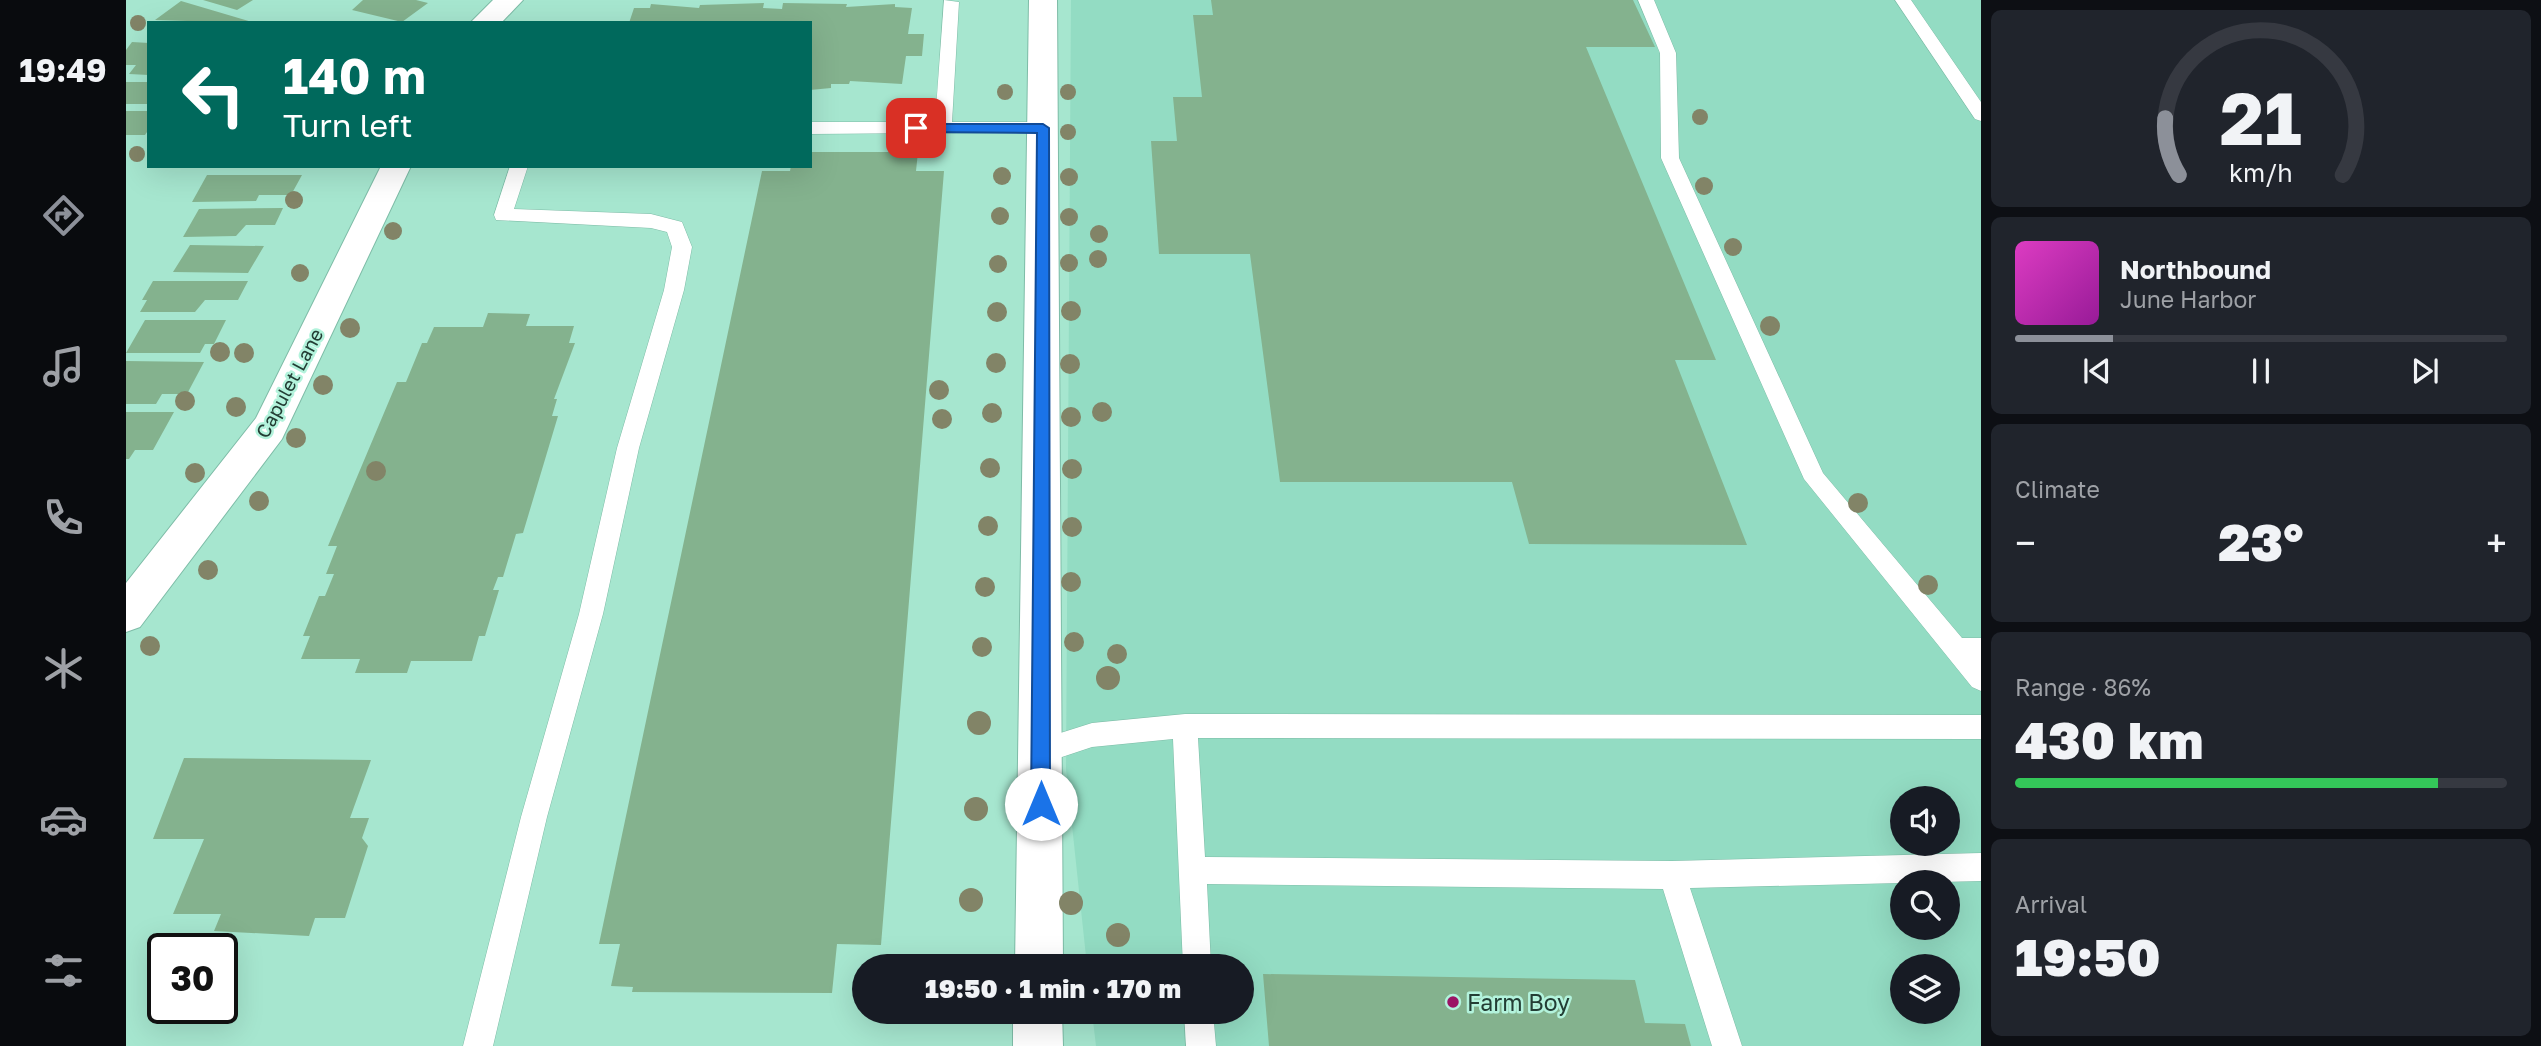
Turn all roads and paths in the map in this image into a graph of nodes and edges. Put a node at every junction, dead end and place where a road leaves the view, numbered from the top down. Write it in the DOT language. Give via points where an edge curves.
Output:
graph roads {
  1 [pos="509,0"];
  2 [pos="1043,0"];
  3 [pos="1646,0"];
  4 [pos="1903,0"];
  5 [pos="951,2"];
  6 [pos="486,21"];
  7 [pos="1981,115"];
  8 [pos="812,128"];
  9 [pos="943,128"];
  10 [pos="1043,128"];
  11 [pos="395,168"];
  12 [pos="518,168"];
  13 [pos="126,614"];
  14 [pos="1956,649"];
  15 [pos="1981,649"];
  16 [pos="1981,680"];
  17 [pos="1185,726"];
  18 [pos="1981,727"];
  19 [pos="1041,751"];
  20 [pos="1193,870"];
  21 [pos="1978,874"];
  22 [pos="1672,875"];
  23 [pos="1039,954"];
  24 [pos="1196,954"];
  25 [pos="1038,1024"];
  26 [pos="1200,1024"];
  27 [pos="478,1046"];
  28 [pos="1038,1046"];
  29 [pos="1201,1046"];
  30 [pos="1727,1046"];
  1 -- 6 [label="street"];
  2 -- 10 [label="street"];
  3 -- 14 [label="lane" via="1668,53 1670,158 1815,479"];
  4 -- 7 [label="lane"];
  5 -- 9 [label="lane"];
  8 -- 9 [label="lane"];
  9 -- 10 [label="lane"];
  10 -- 19 [label="street"];
  11 -- 13 [label="street, Capulet Lane" via="270,428"];
  12 -- 27 [label="lane" via="503,215 651,221 676,227 682,247"];
  14 -- 15 [label="lane"];
  14 -- 16 [label="lane"];
  17 -- 18 [label="lane"];
  17 -- 19 [label="lane" via="1092,735"];
  17 -- 20 [label="lane"];
  19 -- 23 [label="street"];
  20 -- 22 [label="lane"];
  20 -- 24 [label="lane"];
  21 -- 22 [label="lane"];
  22 -- 30 [label="lane"];
  25 -- 28 [label="street"];
  26 -- 29 [label="lane"];
}
